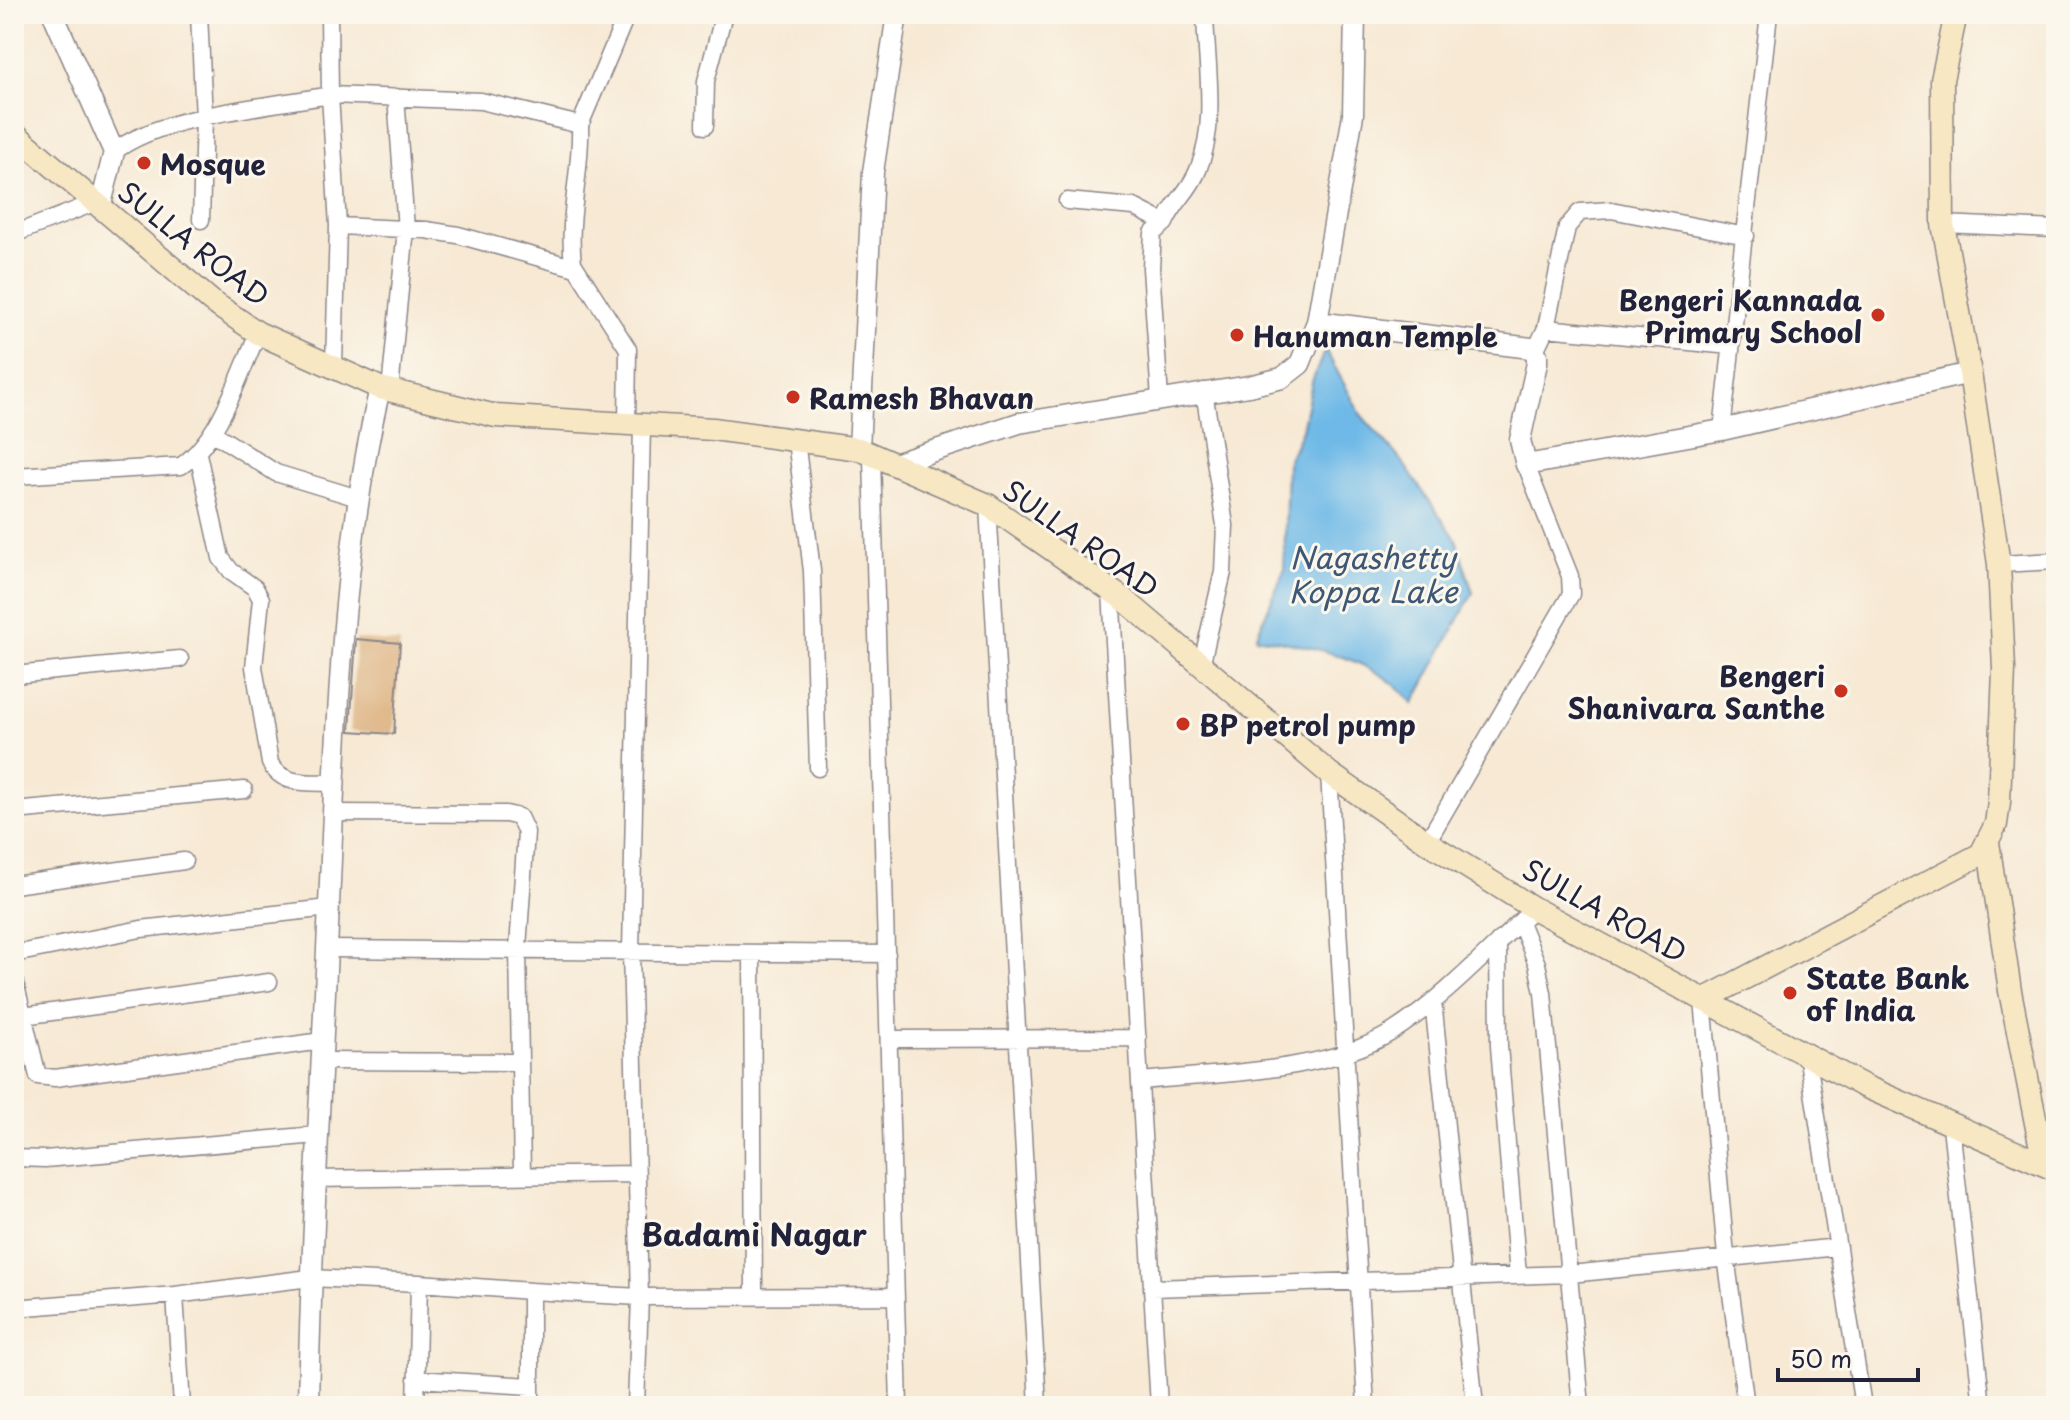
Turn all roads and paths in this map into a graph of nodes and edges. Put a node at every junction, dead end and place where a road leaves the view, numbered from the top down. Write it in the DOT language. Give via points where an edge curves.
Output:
graph roads {
  1 [pos="53,14"];
  2 [pos="199,14"];
  3 [pos="329,14"];
  4 [pos="627,14"];
  5 [pos="724,14"];
  6 [pos="897,14"];
  7 [pos="1205,14"];
  8 [pos="1355,14"];
  9 [pos="1769,14"];
  10 [pos="1956,14"];
  11 [pos="330,95"];
  12 [pos="396,97"];
  13 [pos="204,118"];
  14 [pos="580,125"];
  15 [pos="705,126"];
  16 [pos="14,133"];
  17 [pos="114,152"];
  18 [pos="1067,201"];
  19 [pos="97,206"];
  20 [pos="201,220"];
  21 [pos="1165,223"];
  22 [pos="1943,224"];
  23 [pos="338,226"];
  24 [pos="406,229"];
  25 [pos="2056,229"];
  26 [pos="14,234"];
  27 [pos="1746,236"];
  28 [pos="576,268"];
  29 [pos="1317,322"];
  30 [pos="1546,328"];
  31 [pos="258,333"];
  32 [pos="1730,346"];
  33 [pos="1535,351"];
  34 [pos="334,364"];
  35 [pos="1970,373"];
  36 [pos="385,389"];
  37 [pos="1204,391"];
  38 [pos="1160,399"];
  39 [pos="635,425"];
  40 [pos="1722,430"];
  41 [pos="212,432"];
  42 [pos="796,440"];
  43 [pos="865,453"];
  44 [pos="198,454"];
  45 [pos="894,464"];
  46 [pos="1526,465"];
  47 [pos="14,476"];
  48 [pos="358,498"];
  49 [pos="988,505"];
  50 [pos="2056,561"];
  51 [pos="1999,564"];
  52 [pos="1111,591"];
  53 [pos="180,659"];
  54 [pos="1201,666"];
  55 [pos="14,675"];
  56 [pos="818,768"];
  57 [pos="1329,773"];
  58 [pos="335,783"];
  59 [pos="244,790"];
  60 [pos="14,811"];
  61 [pos="333,813"];
  62 [pos="1427,842"];
  63 [pos="1988,842"];
  64 [pos="184,861"];
  65 [pos="14,885"];
  66 [pos="329,908"];
  67 [pos="1527,916"];
  68 [pos="1498,942"];
  69 [pos="518,948"];
  70 [pos="327,949"];
  71 [pos="631,951"];
  72 [pos="752,953"];
  73 [pos="14,954"];
  74 [pos="887,954"];
  75 [pos="14,978"];
  76 [pos="269,982"];
  77 [pos="1703,1000"];
  78 [pos="1433,1001"];
  79 [pos="23,1016"];
  80 [pos="1018,1037"];
  81 [pos="1138,1038"];
  82 [pos="889,1039"];
  83 [pos="322,1051"];
  84 [pos="1345,1051"];
  85 [pos="1807,1054"];
  86 [pos="518,1062"];
  87 [pos="1141,1081"];
  88 [pos="1951,1126"];
  89 [pos="317,1135"];
  90 [pos="14,1158"];
  91 [pos="2050,1167"];
  92 [pos="522,1174"];
  93 [pos="634,1174"];
  94 [pos="315,1179"];
  95 [pos="1838,1247"];
  96 [pos="1726,1256"];
  97 [pos="1570,1274"];
  98 [pos="1518,1276"];
  99 [pos="1462,1277"];
  100 [pos="310,1278"];
  101 [pos="1357,1280"];
  102 [pos="419,1283"];
  103 [pos="1153,1288"];
  104 [pos="531,1291"];
  105 [pos="175,1295"];
  106 [pos="754,1295"];
  107 [pos="896,1296"];
  108 [pos="640,1297"];
  109 [pos="14,1308"];
  110 [pos="416,1379"];
  111 [pos="531,1386"];
  112 [pos="182,1406"];
  113 [pos="308,1406"];
  114 [pos="416,1406"];
  115 [pos="531,1406"];
  116 [pos="636,1406"];
  117 [pos="899,1406"];
  118 [pos="1038,1406"];
  119 [pos="1159,1406"];
  120 [pos="1366,1406"];
  121 [pos="1475,1406"];
  122 [pos="1581,1406"];
  123 [pos="1746,1406"];
  124 [pos="1863,1406"];
  125 [pos="1982,1406"];
  1 -- 17 [label="street"];
  2 -- 13 [label="street"];
  3 -- 11 [label="street"];
  4 -- 14 [label="street"];
  5 -- 15 [label="street" via="706,81"];
  6 -- 43 [label="street" via="873,172"];
  7 -- 21 [label="street" via="1205,145 1194,179"];
  8 -- 29 [label="street" via="1353,115"];
  9 -- 27 [label="street"];
  10 -- 22 [label="main road" via="1942,80"];
  11 -- 12 [label="street"];
  11 -- 13 [label="street"];
  11 -- 23 [label="street"];
  12 -- 14 [label="street" via="481,101"];
  12 -- 24 [label="street"];
  13 -- 17 [label="street" via="129,140"];
  13 -- 20 [label="street"];
  14 -- 28 [label="street" via="571,247"];
  16 -- 19 [label="main road, SULLA ROAD"];
  17 -- 19 [label="street"];
  18 -- 21 [label="street" via="1134,207"];
  19 -- 26 [label="street"];
  19 -- 31 [label="main road, SULLA ROAD"];
  21 -- 38 [label="street" via="1153,233 1151,268"];
  22 -- 25 [label="street"];
  22 -- 35 [label="main road"];
  23 -- 24 [label="street"];
  23 -- 34 [label="street"];
  24 -- 28 [label="street" via="458,235"];
  24 -- 36 [label="street"];
  27 -- 30 [label="street" via="1611,210 1580,212 1567,227"];
  27 -- 32 [label="street"];
  28 -- 39 [label="street" via="628,349"];
  29 -- 33 [label="street"];
  29 -- 37 [label="street" via="1307,353 1282,378"];
  30 -- 32 [label="street"];
  30 -- 33 [label="street"];
  31 -- 34 [label="main road, SULLA ROAD"];
  31 -- 41 [label="street"];
  32 -- 40 [label="street"];
  33 -- 46 [label="street" via="1520,440"];
  34 -- 36 [label="main road, SULLA ROAD"];
  35 -- 40 [label="street"];
  35 -- 51 [label="main road"];
  36 -- 39 [label="main road, SULLA ROAD" via="496,416"];
  36 -- 48 [label="street"];
  37 -- 38 [label="street"];
  37 -- 54 [label="street" via="1225,525 1223,572"];
  38 -- 45 [label="street" via="1019,423"];
  39 -- 42 [label="main road, SULLA ROAD"];
  39 -- 71 [label="street"];
  40 -- 46 [label="street"];
  41 -- 44 [label="street"];
  41 -- 48 [label="street" via="276,473"];
  42 -- 43 [label="main road, SULLA ROAD"];
  42 -- 56 [label="street" via="812,571"];
  43 -- 45 [label="main road, SULLA ROAD"];
  43 -- 74 [label="street"];
  44 -- 47 [label="street" via="181,466"];
  44 -- 58 [label="street" via="221,558 261,599 254,667 270,763 276,775 287,780"];
  45 -- 49 [label="main road, SULLA ROAD"];
  46 -- 62 [label="street" via="1570,576 1571,594"];
  48 -- 58 [label="street"];
  49 -- 52 [label="main road, SULLA ROAD"];
  49 -- 80 [label="street"];
  50 -- 51 [label="street"];
  51 -- 63 [label="main road" via="2004,731 1996,824"];
  52 -- 54 [label="main road, SULLA ROAD"];
  52 -- 81 [label="street"];
  53 -- 55 [label="street"];
  54 -- 57 [label="main road, SULLA ROAD"];
  57 -- 62 [label="main road, SULLA ROAD"];
  57 -- 84 [label="street"];
  58 -- 61 [label="street"];
  59 -- 60 [label="street"];
  61 -- 66 [label="street"];
  61 -- 69 [label="street" via="519,817 526,846"];
  62 -- 67 [label="main road, SULLA ROAD"];
  63 -- 77 [label="main road" via="1981,854"];
  63 -- 91 [label="main road" via="2010,991"];
  64 -- 65 [label="street"];
  66 -- 70 [label="street"];
  66 -- 73 [label="street" via="141,929"];
  67 -- 68 [label="street"];
  67 -- 77 [label="main road, SULLA ROAD"];
  67 -- 97 [label="street" via="1543,993"];
  68 -- 78 [label="street"];
  68 -- 98 [label="street" via="1499,1046"];
  69 -- 70 [label="street"];
  69 -- 71 [label="street"];
  69 -- 86 [label="street"];
  70 -- 83 [label="street"];
  71 -- 72 [label="street"];
  71 -- 93 [label="street"];
  72 -- 74 [label="street"];
  72 -- 106 [label="street"];
  74 -- 82 [label="street"];
  75 -- 79 [label="street"];
  76 -- 79 [label="street"];
  77 -- 85 [label="main road, SULLA ROAD"];
  77 -- 96 [label="street"];
  78 -- 84 [label="street" via="1391,1032"];
  78 -- 99 [label="street"];
  79 -- 83 [label="street" via="38,1076 55,1078"];
  80 -- 81 [label="street"];
  80 -- 82 [label="street"];
  80 -- 118 [label="street"];
  81 -- 87 [label="street"];
  82 -- 107 [label="street"];
  83 -- 86 [label="street"];
  83 -- 89 [label="street"];
  84 -- 87 [label="street" via="1320,1061"];
  84 -- 101 [label="street"];
  85 -- 88 [label="main road, SULLA ROAD"];
  85 -- 95 [label="street"];
  86 -- 92 [label="street"];
  87 -- 103 [label="street"];
  88 -- 91 [label="main road, SULLA ROAD"];
  88 -- 125 [label="street"];
  89 -- 90 [label="street"];
  89 -- 94 [label="street"];
  92 -- 93 [label="street"];
  92 -- 94 [label="street"];
  93 -- 108 [label="street"];
  94 -- 100 [label="street"];
  95 -- 96 [label="street"];
  95 -- 124 [label="street"];
  96 -- 97 [label="street"];
  96 -- 123 [label="street"];
  97 -- 98 [label="street"];
  97 -- 122 [label="street"];
  98 -- 99 [label="street"];
  99 -- 101 [label="street"];
  99 -- 121 [label="street"];
  100 -- 102 [label="street"];
  100 -- 105 [label="street"];
  100 -- 113 [label="street"];
  101 -- 103 [label="street"];
  101 -- 120 [label="street"];
  102 -- 104 [label="street"];
  102 -- 110 [label="street"];
  103 -- 119 [label="street"];
  104 -- 108 [label="street"];
  104 -- 111 [label="street"];
  105 -- 109 [label="street"];
  105 -- 112 [label="street"];
  106 -- 107 [label="street"];
  106 -- 108 [label="street"];
  107 -- 117 [label="street"];
  108 -- 116 [label="street"];
  110 -- 111 [label="street"];
  110 -- 114 [label="street"];
  111 -- 115 [label="street"];
}
